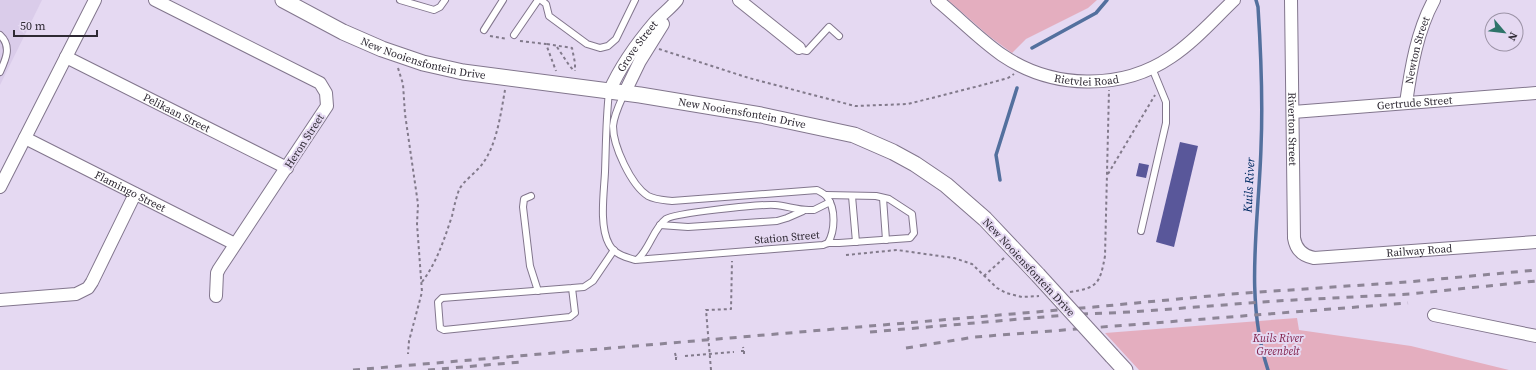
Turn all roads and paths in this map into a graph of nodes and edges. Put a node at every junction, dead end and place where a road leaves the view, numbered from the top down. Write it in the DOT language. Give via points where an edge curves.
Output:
graph roads {
  1 [pos="95,0"];
  2 [pos="155,0"];
  3 [pos="283,0"];
  4 [pos="400,0"];
  5 [pos="445,0"];
  6 [pos="503,0"];
  7 [pos="538,0"];
  8 [pos="541,0"];
  9 [pos="635,0"];
  10 [pos="740,0"];
  11 [pos="938,0"];
  12 [pos="1234,0"];
  13 [pos="1291,0"];
  14 [pos="1434,0"];
  15 [pos="675,3"];
  16 [pos="180,5"];
  17 [pos="484,30"];
  18 [pos="0,35"];
  19 [pos="514,35"];
  20 [pos="488,36"];
  21 [pos="839,36"];
  22 [pos="546,44"];
  23 [pos="557,46"];
  24 [pos="656,48"];
  25 [pos="799,48"];
  26 [pos="66,57"];
  27 [pos="397,65"];
  28 [pos="1152,68"];
  29 [pos="575,71"];
  30 [pos="0,72"];
  31 [pos="1016,73"];
  32 [pos="557,74"];
  33 [pos="578,77"];
  34 [pos="1161,88"];
  35 [pos="1109,89"];
  36 [pos="505,90"];
  37 [pos="609,92"];
  38 [pos="1536,93"];
  39 [pos="624,94"];
  40 [pos="1406,103"];
  41 [pos="1292,112"];
  42 [pos="25,138"];
  43 [pos="287,168"];
  44 [pos="1108,175"];
  45 [pos="0,187"];
  46 [pos="135,194"];
  47 [pos="826,195"];
  48 [pos="531,196"];
  49 [pos="852,196"];
  50 [pos="882,198"];
  51 [pos="830,202"];
  52 [pos="805,210"];
  53 [pos="660,225"];
  54 [pos="1141,231"];
  55 [pos="886,240"];
  56 [pos="856,242"];
  57 [pos="1536,242"];
  58 [pos="828,243"];
  59 [pos="236,244"];
  60 [pos="614,250"];
  61 [pos="1303,254"];
  62 [pos="846,255"];
  63 [pos="1007,255"];
  64 [pos="638,259"];
  65 [pos="731,266"];
  66 [pos="984,276"];
  67 [pos="422,283"];
  68 [pos="572,288"];
  69 [pos="538,290"];
  70 [pos="1068,292"];
  71 [pos="216,296"];
  72 [pos="1042,296"];
  73 [pos="0,300"];
  74 [pos="1434,315"];
  75 [pos="1536,336"];
  76 [pos="743,347"];
  77 [pos="675,352"];
  78 [pos="734,352"];
  79 [pos="408,354"];
  80 [pos="710,354"];
  81 [pos="744,355"];
  82 [pos="685,356"];
  83 [pos="676,362"];
  84 [pos="711,370"];
  85 [pos="1125,370"];
  1 -- 26 [label="street"];
  2 -- 16 [label="street, Heron Street"];
  3 -- 37 [label="street, New Nooiensfontein Drive" via="382,50 423,63 463,72"];
  4 -- 5 [label="lane" via="434,10"];
  6 -- 17 [label="lane"];
  7 -- 19 [label="lane"];
  8 -- 9 [label="lane" via="546,4 549,16 588,44 600,48 608,46 616,39"];
  10 -- 25 [label="street"];
  11 -- 28 [label="street, Rietvlei Road" via="1002,55 1040,74 1076,82 1100,81"];
  12 -- 28 [label="street, Rietvlei Road" via="1172,57"];
  13 -- 41 [label="street, Riverton Street"];
  14 -- 40 [label="street, Newton Street" via="1420,33"];
  15 -- 37 [label="street, Grove Street" via="642,39 616,76"];
  15 -- 39 [label="street, Grove Street" via="640,61"];
  16 -- 43 [label="street, Heron Street" via="324,87 327,106"];
  18 -- 30 [label="lane" via="5,41 7,52"];
  20 -- 22 [label="path"];
  21 -- 25 [label="lane" via="829,27 807,51"];
  22 -- 23 [label="path"];
  22 -- 32 [label="path"];
  23 -- 29 [label="path"];
  23 -- 29 [label="path" via="572,48"];
  24 -- 31 [label="path" via="749,78 856,106 908,104 1008,78"];
  26 -- 42 [label="street"];
  26 -- 43 [label="street, Pelikaan Street"];
  27 -- 67 [label="path" via="403,84 417,191"];
  28 -- 34 [label="lane"];
  29 -- 33 [label="path"];
  34 -- 44 [label="path"];
  34 -- 54 [label="lane" via="1166,102 1166,123"];
  35 -- 44 [label="path"];
  36 -- 67 [label="path" via="489,153 484,162 461,186 442,246"];
  37 -- 39 [label="street, New Nooiensfontein Drive"];
  37 -- 60 [label="lane" via="604,224 606,238"];
  38 -- 40 [label="street, Gertrude Street"];
  39 -- 47 [label="lane" via="614,118 615,142 634,181 652,198 672,201 817,190"];
  39 -- 85 [label="street, New Nooiensfontein Drive, bridge" via="761,115 835,130 873,142 915,164 958,195 985,219"];
  40 -- 41 [label="street, Gertrude Street"];
  41 -- 61 [label="street, Riverton Street" via="1294,238"];
  42 -- 45 [label="street"];
  42 -- 46 [label="street, Flamingo Street"];
  43 -- 59 [label="street, Heron Street"];
  44 -- 70 [label="path" via="1102,276 1093,286"];
  46 -- 59 [label="street, Flamingo Street"];
  46 -- 73 [label="street" via="88,288 76,294"];
  47 -- 49 [label="lane"];
  47 -- 51 [label="lane, Station Street"];
  48 -- 69 [label="lane" via="524,199 523,207 530,266"];
  49 -- 50 [label="lane"];
  49 -- 56 [label="lane"];
  50 -- 55 [label="lane"];
  50 -- 55 [label="lane" via="889,199 910,212 913,218 914,233 910,238"];
  51 -- 52 [label="lane" via="814,210"];
  51 -- 58 [label="lane, Station Street" via="834,228"];
  52 -- 53 [label="lane" via="777,221 688,227"];
  52 -- 53 [label="lane" via="774,205 719,209 670,217"];
  53 -- 64 [label="lane" via="644,254"];
  55 -- 56 [label="lane"];
  56 -- 58 [label="lane"];
  57 -- 61 [label="street, Railway Road" via="1314,258"];
  58 -- 64 [label="lane, Station Street"];
  59 -- 71 [label="street, Heron Street" via="217,273"];
  60 -- 64 [label="lane, Station Street" via="625,257"];
  60 -- 68 [label="lane" via="593,281 584,287"];
  62 -- 66 [label="path" via="897,250 954,258 972,264"];
  63 -- 66 [label="path"];
  65 -- 80 [label="path" via="731,308 706,310"];
  66 -- 72 [label="path" via="997,288 1012,295"];
  67 -- 79 [label="path"];
  68 -- 69 [label="lane"];
  68 -- 69 [label="lane" via="574,313 570,317 444,330 440,328 438,302 442,298"];
  74 -- 75 [label="street"];
  76 -- 81 [label="path"];
  77 -- 83 [label="path"];
  78 -- 80 [label="path"];
  80 -- 82 [label="path"];
  80 -- 84 [label="path"];
}
